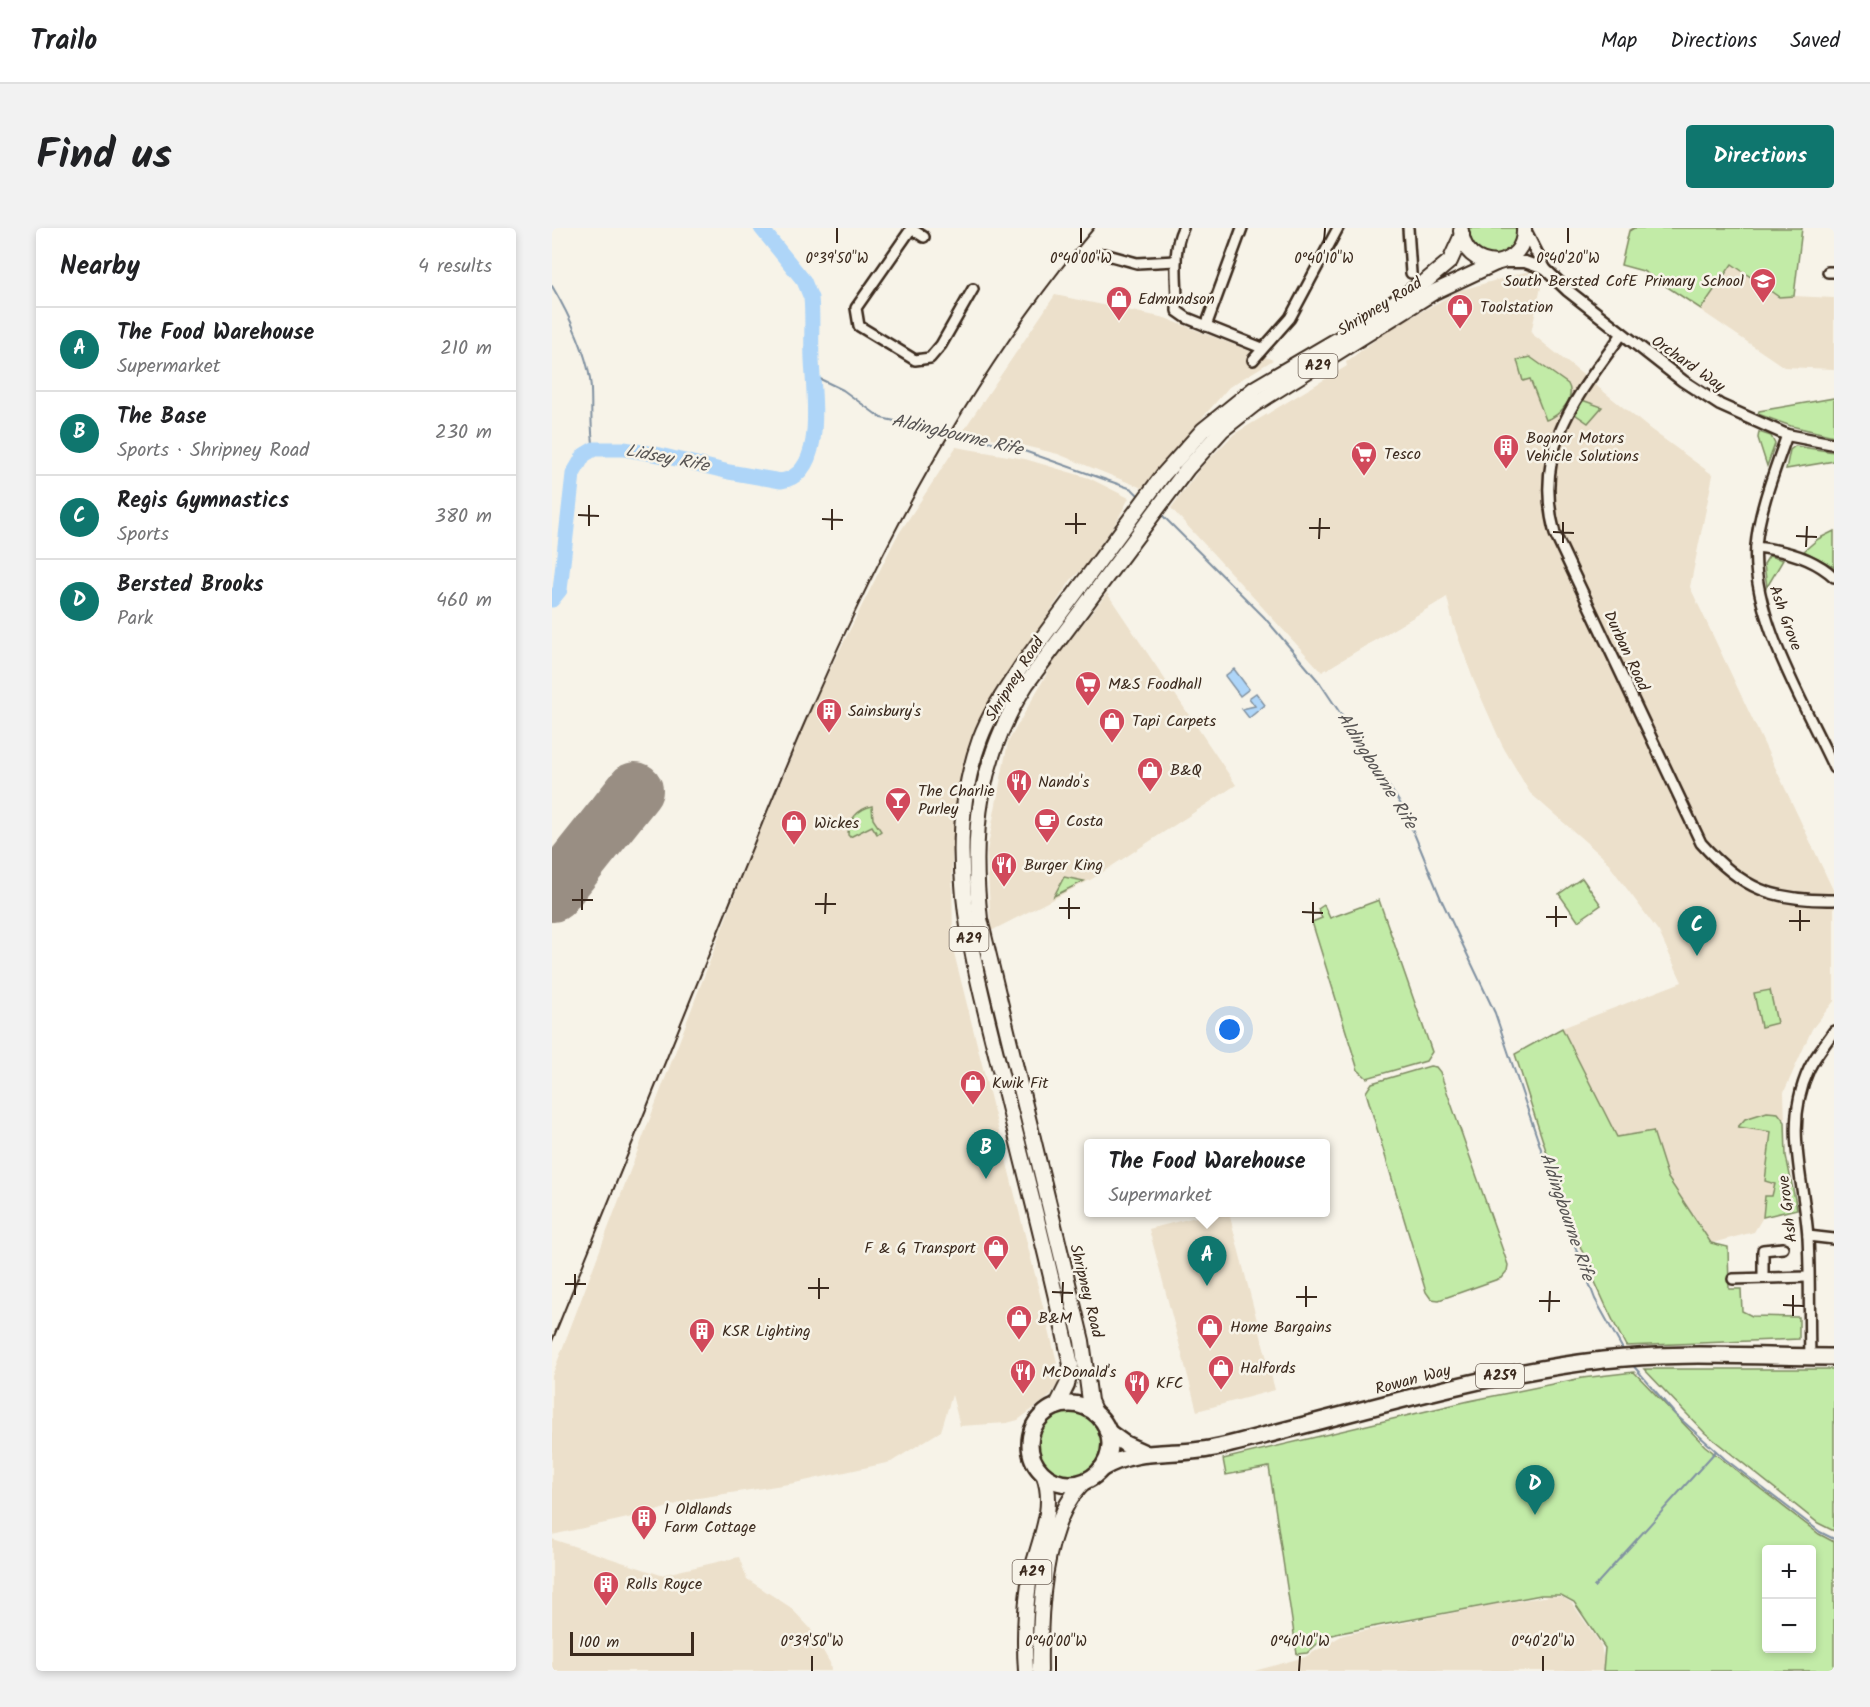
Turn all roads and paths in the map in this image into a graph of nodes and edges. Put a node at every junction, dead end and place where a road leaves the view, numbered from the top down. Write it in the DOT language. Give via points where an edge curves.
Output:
graph roads {
  1 [pos="911,228"];
  2 [pos="1183,228"];
  3 [pos="1242,228"];
  4 [pos="1338,228"];
  5 [pos="1407,228"];
  6 [pos="1524,229"];
  7 [pos="1461,230"];
  8 [pos="924,237"];
  9 [pos="1104,254"];
  10 [pos="1176,261"];
  11 [pos="1499,262"];
  12 [pos="1545,269"];
  13 [pos="1410,273"];
  14 [pos="973,289"];
  15 [pos="1206,326"];
  16 [pos="1622,334"];
  17 [pos="1262,348"];
  18 [pos="1252,360"];
  19 [pos="1787,435"];
  20 [pos="1834,444"];
  21 [pos="1756,547"];
  22 [pos="1834,577"];
  23 [pos="1834,768"];
  24 [pos="1834,900"];
  25 [pos="1834,1030"];
  26 [pos="1808,1236"];
  27 [pos="1834,1239"];
  28 [pos="1783,1248"];
  29 [pos="1808,1277"];
  30 [pos="1763,1278"];
  31 [pos="1733,1279"];
  32 [pos="1810,1357"];
  33 [pos="1834,1357"];
  34 [pos="1056,1407"];
  35 [pos="1096,1414"];
  36 [pos="1107,1431"];
  37 [pos="1148,1454"];
  38 [pos="1101,1469"];
  39 [pos="1044,1476"];
  40 [pos="1084,1482"];
  41 [pos="1026,1671"];
  42 [pos="1040,1671"];
  1 -- 8 [label="street"];
  1 -- 14 [label="street" via="856,308 859,326 915,360 930,358"];
  2 -- 10 [label="street"];
  3 -- 15 [label="street"];
  4 -- 17 [label="street" via="1290,318"];
  5 -- 13 [label="street"];
  6 -- 11 [label="main road, Shripney Road" via="1521,247"];
  6 -- 12 [label="street"];
  7 -- 11 [label="main road, Shripney Road" via="1473,256"];
  7 -- 34 [label="main road, Shripney Road / A29" via="1450,261 1426,280 1223,412 1203,430 1138,508 1001,696 980,738 965,805 961,865 968,935 1071,1365"];
  9 -- 10 [label="street" via="1137,263"];
  10 -- 15 [label="street" via="1177,311"];
  11 -- 12 [label="street" via="1525,262"];
  11 -- 35 [label="main road, Shripney Road / A29" via="1434,292 1248,410 1209,442 1028,683 999,734 985,778 977,830 978,896 985,945 1082,1341"];
  12 -- 16 [label="street, Orchard Way"];
  15 -- 17 [label="street"];
  16 -- 19 [label="street, Orchard Way" via="1702,394"];
  16 -- 24 [label="street, Durban Road" via="1571,406 1554,443 1548,496 1555,534 1701,843 1728,871 1755,888 1795,900"];
  17 -- 18 [label="street"];
  19 -- 20 [label="street, Orchard Way"];
  19 -- 21 [label="street, Ash Grove"];
  21 -- 22 [label="street" via="1816,563"];
  21 -- 23 [label="street, Ash Grove" via="1760,600"];
  25 -- 26 [label="street, Ash Grove" via="1810,1067 1797,1105 1795,1149"];
  26 -- 27 [label="street"];
  26 -- 29 [label="street, Ash Grove"];
  28 -- 30 [label="street" via="1763,1250"];
  29 -- 30 [label="street"];
  29 -- 32 [label="street, Ash Grove"];
  30 -- 31 [label="street"];
  32 -- 33 [label="highway, Rowan Way / A259"];
  32 -- 37 [label="highway, Rowan Way / A259" via="1611,1359 1482,1380 1197,1452"];
  34 -- 35 [label="highway" via="1077,1405"];
  34 -- 39 [label="highway" via="1044,1413 1031,1434 1032,1459"];
  35 -- 36 [label="highway"];
  36 -- 37 [label="highway, Rowan Way / A259"];
  36 -- 38 [label="highway" via="1108,1457"];
  37 -- 38 [label="highway, Rowan Way / A259" via="1125,1456"];
  38 -- 40 [label="highway"];
  39 -- 40 [label="highway" via="1064,1484"];
  39 -- 41 [label="main road, A29" via="1050,1498 1029,1584"];
  40 -- 42 [label="main road, A29" via="1067,1505 1048,1568 1041,1616"];
}
